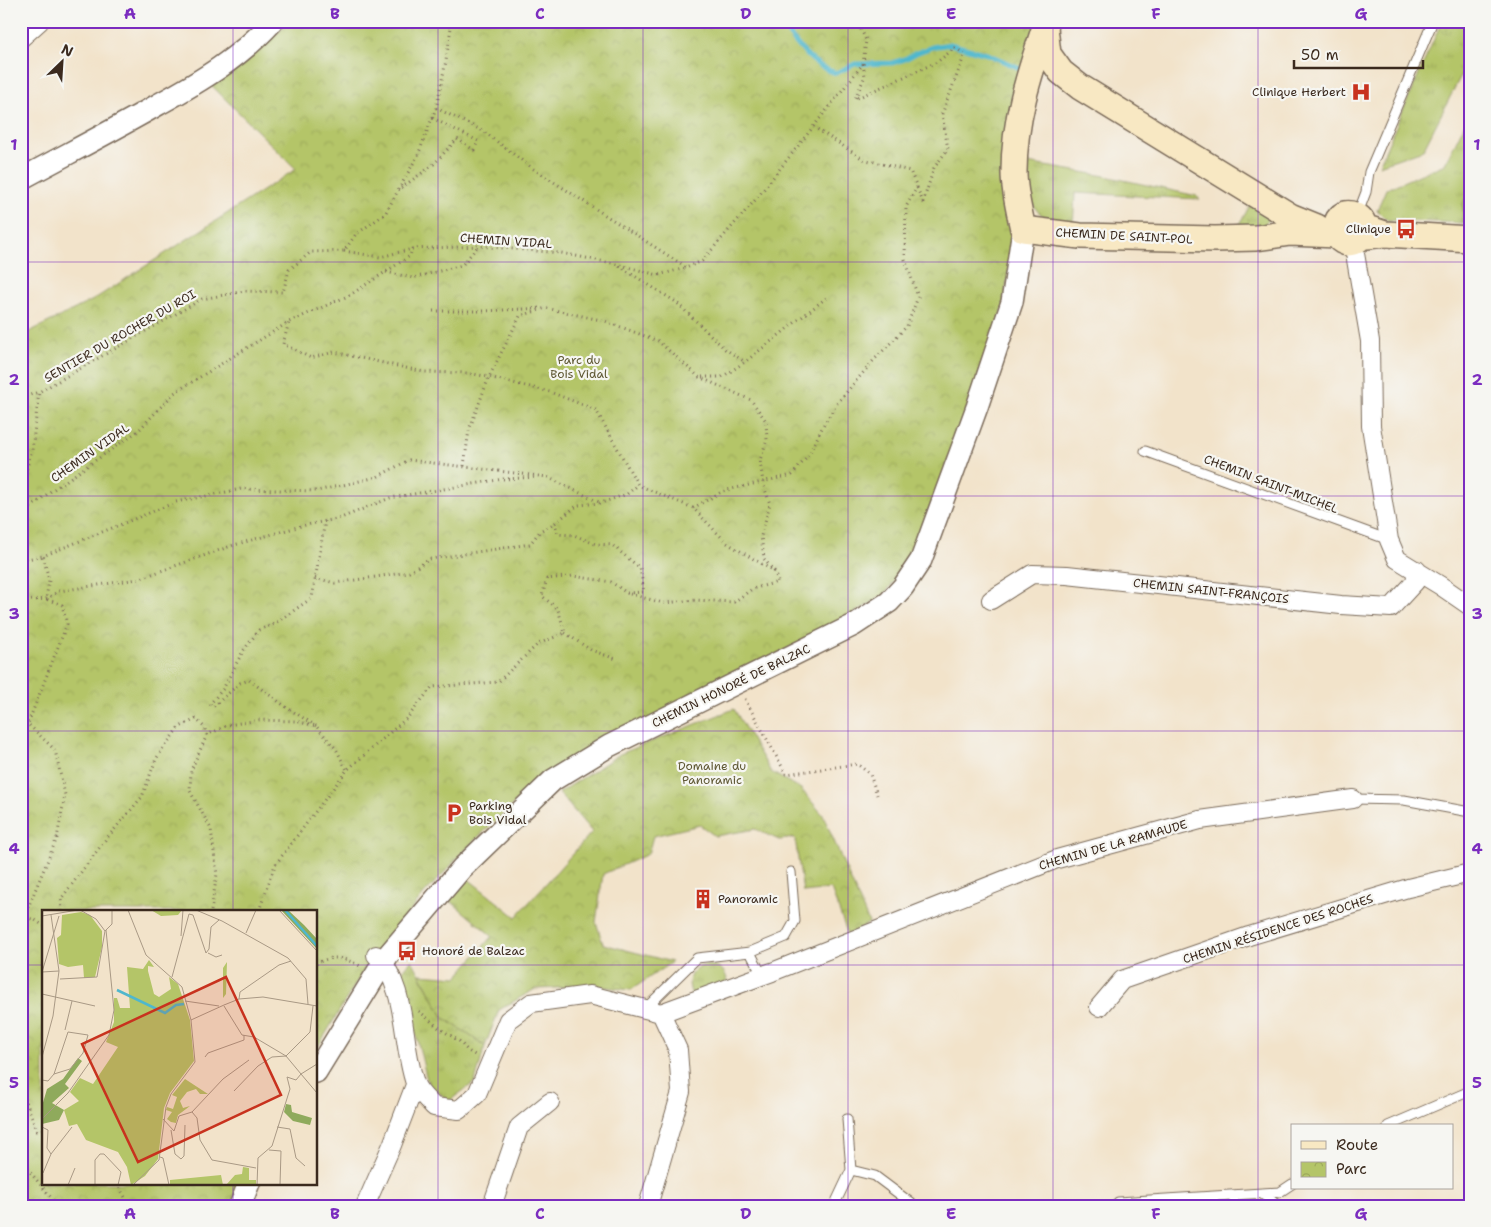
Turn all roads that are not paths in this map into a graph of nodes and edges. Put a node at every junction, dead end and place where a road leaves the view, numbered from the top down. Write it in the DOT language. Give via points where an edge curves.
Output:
graph roads {
  1 [pos="40,21"];
  2 [pos="273,21"];
  3 [pos="1433,21"];
  4 [pos="1044,31"];
  5 [pos="21,38"];
  6 [pos="21,179"];
  7 [pos="1023,229"];
  8 [pos="1349,230"];
  9 [pos="1470,239"];
  10 [pos="1145,452"];
  11 [pos="1389,540"];
  12 [pos="1417,570"];
  13 [pos="991,600"];
  14 [pos="1470,606"];
  15 [pos="1353,799"];
  16 [pos="1470,812"];
  17 [pos="791,872"];
  18 [pos="1470,873"];
  19 [pos="750,952"];
  20 [pos="379,968"];
  21 [pos="762,976"];
  22 [pos="1099,1007"];
  23 [pos="653,1011"];
  24 [pos="318,1069"];
  25 [pos="415,1085"];
  26 [pos="1470,1091"];
  27 [pos="550,1102"];
  28 [pos="847,1119"];
  29 [pos="1393,1124"];
  30 [pos="851,1170"];
  31 [pos="249,1184"];
  32 [pos="1291,1185"];
  33 [pos="1262,1194"];
  34 [pos="1235,1196"];
  35 [pos="1118,1202"];
  36 [pos="240,1206"];
  37 [pos="365,1206"];
  38 [pos="492,1206"];
  39 [pos="648,1206"];
  40 [pos="834,1206"];
  41 [pos="912,1206"];
  42 [pos="1233,1206"];
  43 [pos="1279,1206"];
  1 -- 5 [label="street"];
  2 -- 6 [label="street" via="261,35 211,75"];
  3 -- 8 [label="lane" via="1369,172 1366,192"];
  4 -- 7 [label="main road" via="1025,87 1017,127 1014,172"];
  4 -- 8 [label="main road" via="1048,54 1061,72 1080,87 1290,216"];
  7 -- 8 [label="main road, CHEMIN DE SAINT-POL" via="1080,236 1215,239"];
  7 -- 20 [label="street, CHEMIN HONORÉ DE BALZAC" via="1012,302 921,560 903,587 888,602 854,625 609,746 553,780 462,868"];
  8 -- 9 [label="main road"];
  8 -- 11 [label="street" via="1370,341 1371,426"];
  10 -- 11 [label="lane, CHEMIN SAINT-MICHEL"];
  11 -- 12 [label="street" via="1397,559"];
  12 -- 13 [label="street, CHEMIN SAINT-FRANÇOIS" via="1415,582 1391,608 1032,574"];
  12 -- 14 [label="street"];
  15 -- 16 [label="lane, CHEMIN DE LA RAMAUDE" via="1404,800"];
  15 -- 21 [label="street, CHEMIN DE LA RAMAUDE" via="1200,820 1057,859"];
  17 -- 19 [label="lane" via="795,920 786,937"];
  18 -- 22 [label="street, CHEMIN RÉSIDENCE DES ROCHES" via="1408,888 1256,934 1122,980"];
  19 -- 21 [label="lane"];
  19 -- 23 [label="lane" via="697,958"];
  20 -- 24 [label="street, CHEMIN HONORÉ DE BALZAC"];
  20 -- 25 [label="street" via="398,1002"];
  21 -- 23 [label="street, CHEMIN DE LA RAMAUDE"];
  23 -- 25 [label="street" via="590,995 531,1003 508,1020 477,1094 459,1110 434,1107"];
  23 -- 39 [label="street" via="678,1050 681,1092"];
  25 -- 37 [label="street"];
  26 -- 29 [label="lane"];
  27 -- 38 [label="street" via="519,1127"];
  28 -- 30 [label="lane"];
  30 -- 40 [label="lane"];
  30 -- 41 [label="lane" via="875,1176"];
  31 -- 36 [label="street"];
  32 -- 33 [label="lane" via="1280,1192"];
  33 -- 34 [label="lane"];
  33 -- 43 [label="lane"];
  34 -- 35 [label="lane"];
  34 -- 42 [label="lane"];
}
